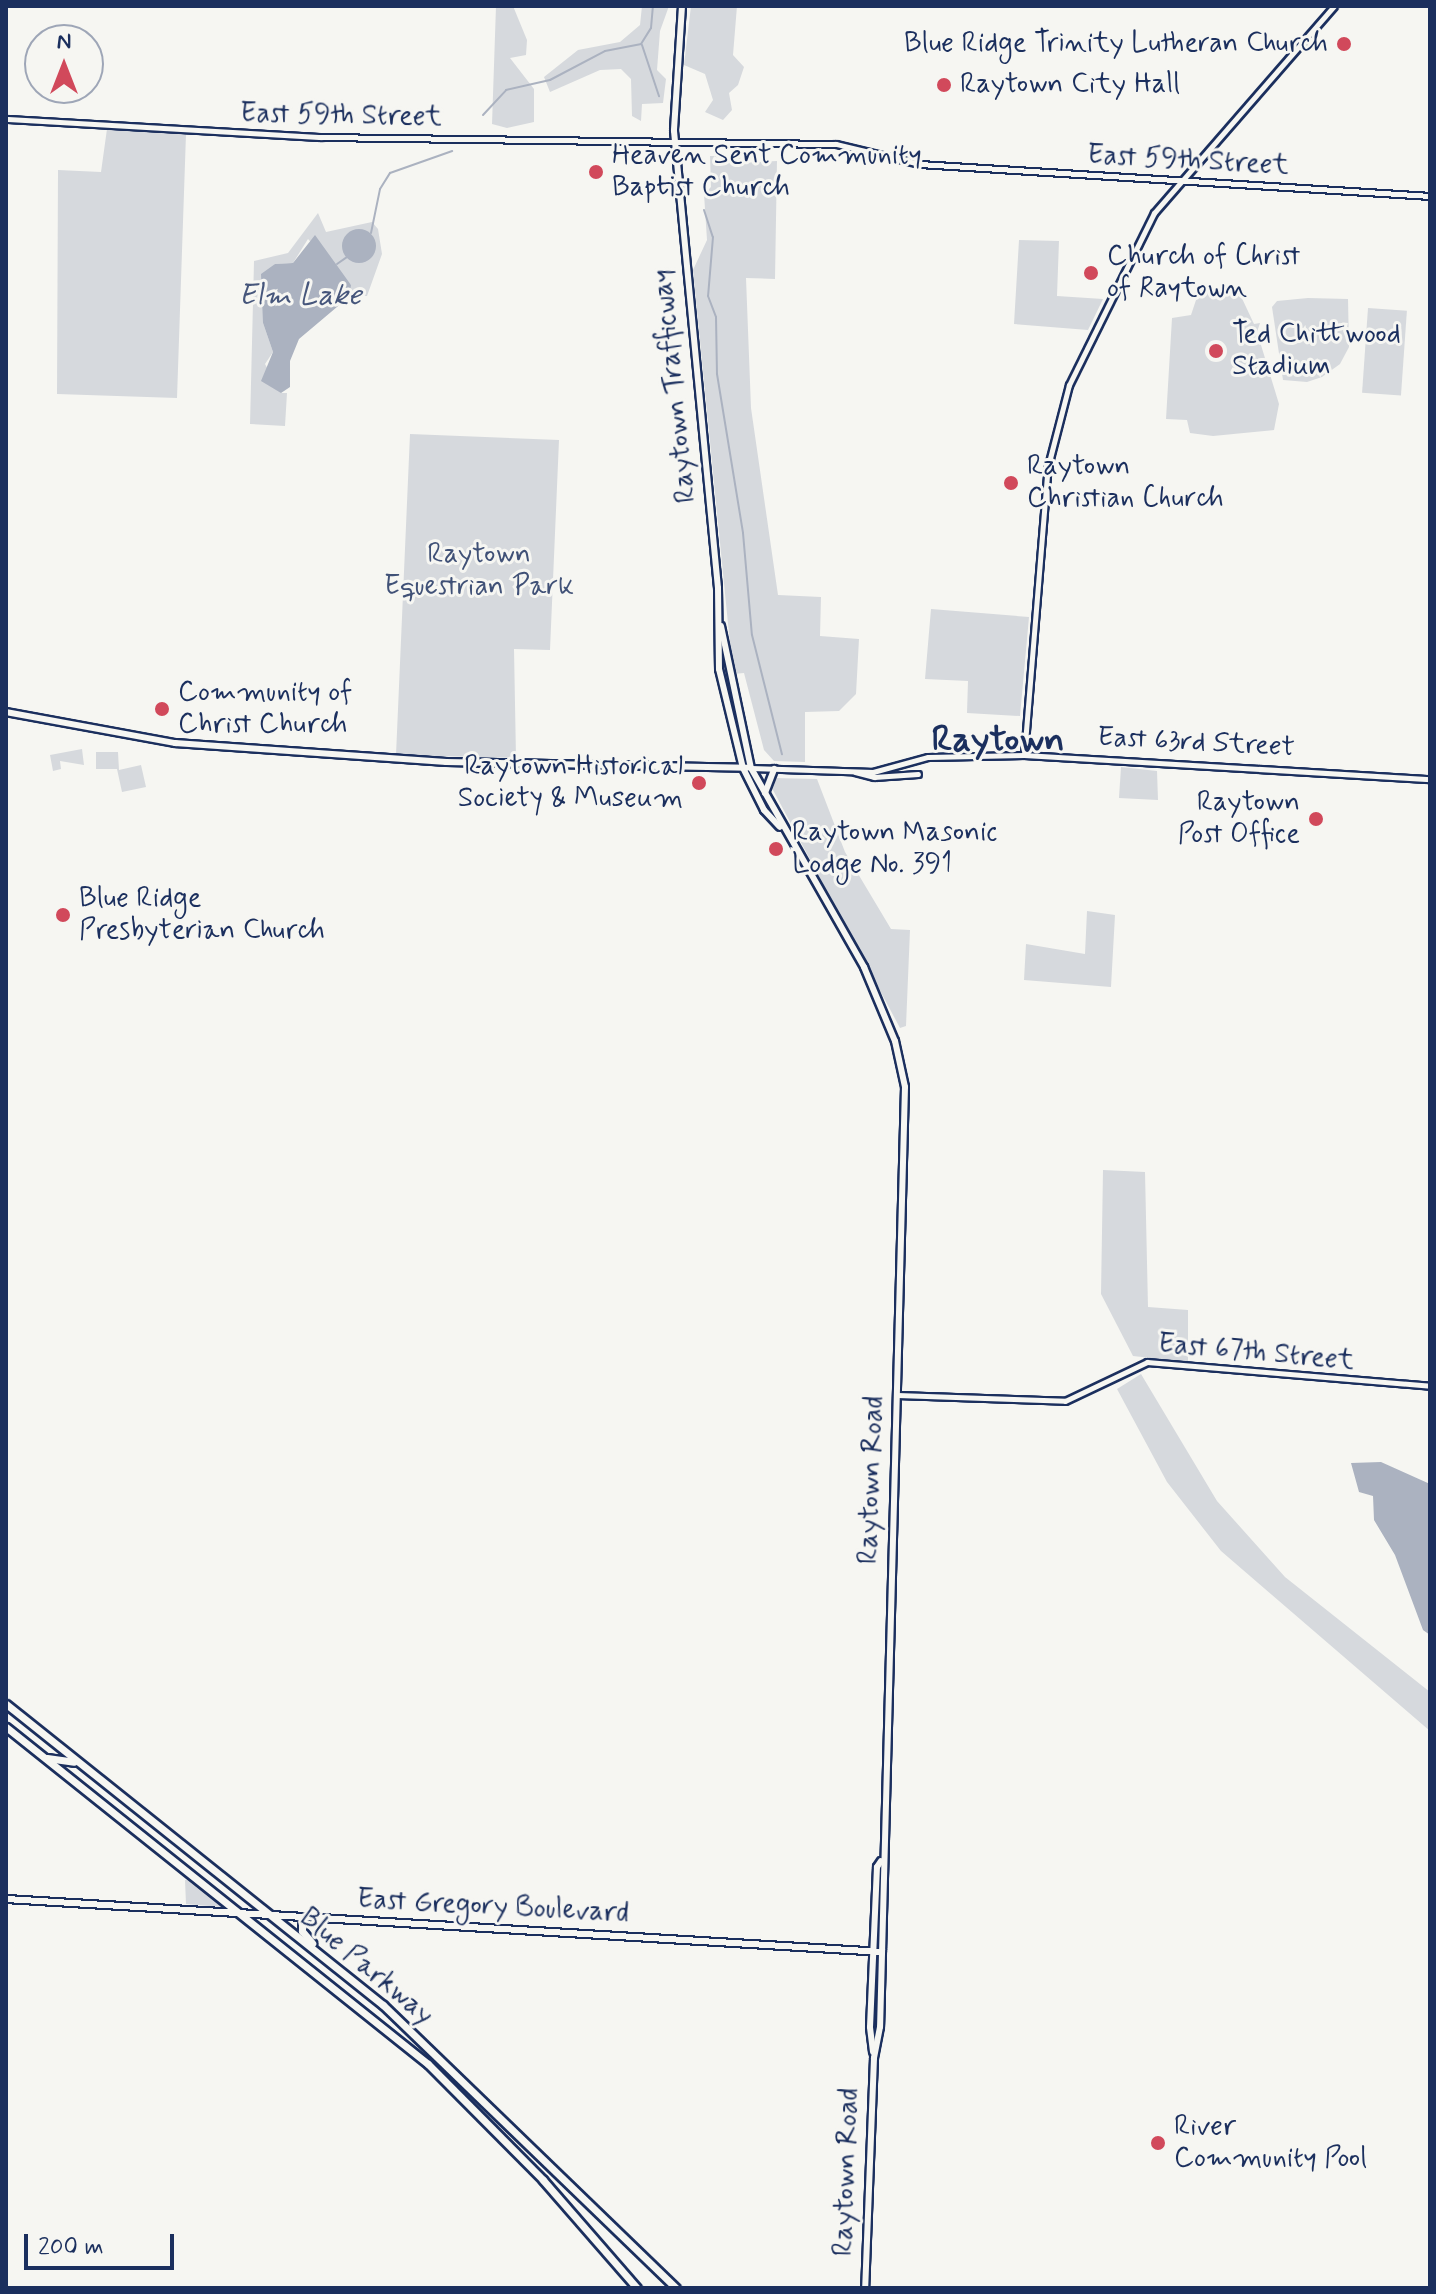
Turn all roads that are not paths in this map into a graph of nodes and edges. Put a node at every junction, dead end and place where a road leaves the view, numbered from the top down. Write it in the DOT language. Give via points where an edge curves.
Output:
graph roads {
  1 [pos="682,6"];
  2 [pos="1334,6"];
  3 [pos="6,119"];
  4 [pos="675,142"];
  5 [pos="1180,181"];
  6 [pos="1430,196"];
  7 [pos="6,712"];
  8 [pos="1024,755"];
  9 [pos="747,768"];
  10 [pos="774,769"];
  11 [pos="855,772"];
  12 [pos="918,774"];
  13 [pos="1430,779"];
  14 [pos="764,796"];
  15 [pos="780,827"];
  16 [pos="906,1100"];
  17 [pos="1430,1386"];
  18 [pos="897,1395"];
  19 [pos="6,1704"];
  20 [pos="6,1727"];
  21 [pos="45,1758"];
  22 [pos="83,1766"];
  23 [pos="881,1861"];
  24 [pos="6,1899"];
  25 [pos="243,1915"];
  26 [pos="271,1916"];
  27 [pos="302,1918"];
  28 [pos="873,1952"];
  29 [pos="882,1952"];
  30 [pos="336,1967"];
  31 [pos="874,2058"];
  32 [pos="637,2288"];
  33 [pos="676,2288"];
  34 [pos="865,2288"];
  1 -- 4 [label="main road"];
  2 -- 5 [label="street"];
  3 -- 4 [label="street, East 59th Street" via="307,136"];
  4 -- 5 [label="street, East 59th Street" via="836,144 943,166"];
  4 -- 9 [label="main road, Raytown Trafficway" via="721,626"];
  5 -- 6 [label="street, East 59th Street"];
  5 -- 8 [label="street" via="1134,245 1055,426"];
  7 -- 9 [label="main road, East 63rd Street" via="176,744 446,762"];
  8 -- 11 [label="street, East 63rd Street" via="928,757"];
  8 -- 13 [label="street, East 63rd Street"];
  9 -- 10 [label="street, East 63rd Street"];
  9 -- 14 [label="main road, Raytown Trafficway"];
  9 -- 15 [label="main road, Raytown Trafficway" via="764,810"];
  10 -- 11 [label="street, East 63rd Street"];
  10 -- 14 [label="main road"];
  11 -- 12 [label="street" via="874,777"];
  14 -- 15 [label="main road, Raytown Trafficway"];
  15 -- 16 [label="main road, Raytown Trafficway" via="881,1002 899,1054"];
  16 -- 18 [label="main road, Raytown Road"];
  17 -- 18 [label="street, East 67th Street" via="1147,1362 1065,1401"];
  18 -- 23 [label="main road, Raytown Road"];
  19 -- 22 [label="highway, Blue Parkway"];
  20 -- 21 [label="highway, Blue Parkway"];
  21 -- 22 [label="highway"];
  21 -- 25 [label="highway, Blue Parkway"];
  22 -- 26 [label="highway, Blue Parkway"];
  23 -- 28 [label="main road, Raytown Road"];
  23 -- 29 [label="main road, Raytown Road"];
  24 -- 25 [label="main road, East Gregory Boulevard"];
  25 -- 26 [label="main road, East Gregory Boulevard"];
  25 -- 32 [label="highway, Blue Parkway" via="448,2084 577,2216"];
  26 -- 27 [label="main road, East Gregory Boulevard"];
  26 -- 30 [label="highway, Blue Parkway"];
  27 -- 28 [label="main road, East Gregory Boulevard"];
  27 -- 30 [label="highway" via="304,1934"];
  28 -- 29 [label="main road, East Gregory Boulevard"];
  28 -- 31 [label="main road, Raytown Road"];
  29 -- 31 [label="main road, Raytown Road"];
  30 -- 33 [label="highway, Blue Parkway" via="400,2020"];
  31 -- 34 [label="main road, Raytown Road"];
}
